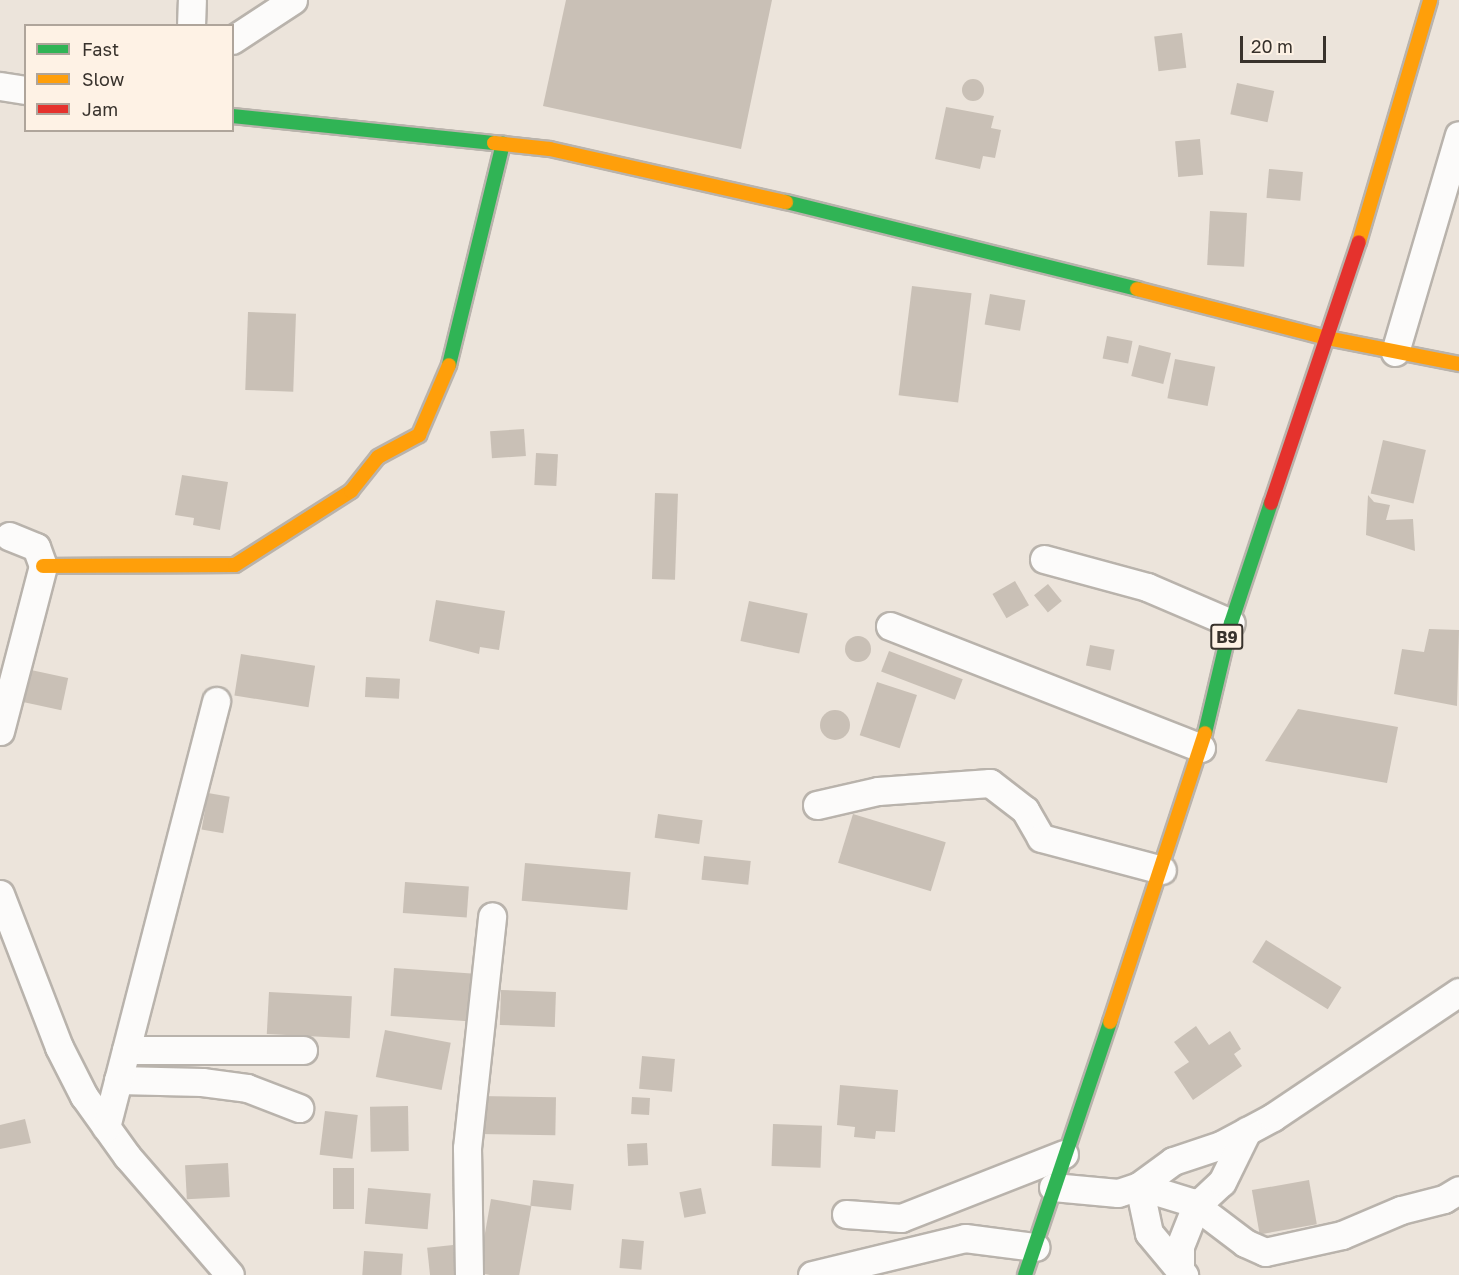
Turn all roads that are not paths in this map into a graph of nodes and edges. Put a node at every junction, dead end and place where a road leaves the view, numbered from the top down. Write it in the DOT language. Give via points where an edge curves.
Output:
graph roads {
  1 [pos="192,0"];
  2 [pos="293,0"];
  3 [pos="1430,0"];
  4 [pos="191,24"];
  5 [pos="234,39"];
  6 [pos="0,86"];
  7 [pos="24,90"];
  8 [pos="234,116"];
  9 [pos="1459,135"];
  10 [pos="503,143"];
  11 [pos="1327,338"];
  12 [pos="1395,352"];
  13 [pos="1459,364"];
  14 [pos="9,536"];
  15 [pos="1044,559"];
  16 [pos="44,566"];
  17 [pos="1231,623"];
  18 [pos="890,626"];
  19 [pos="216,701"];
  20 [pos="0,731"];
  21 [pos="1201,748"];
  22 [pos="817,805"];
  23 [pos="1162,870"];
  24 [pos="0,894"];
  25 [pos="492,916"];
  26 [pos="1459,992"];
  27 [pos="126,1050"];
  28 [pos="303,1050"];
  29 [pos="118,1080"];
  30 [pos="299,1108"];
  31 [pos="106,1127"];
  32 [pos="1248,1131"];
  33 [pos="1064,1154"];
  34 [pos="1138,1186"];
  35 [pos="1053,1187"];
  36 [pos="1459,1190"];
  37 [pos="1196,1206"];
  38 [pos="846,1214"];
  39 [pos="1035,1246"];
  40 [pos="1181,1273"];
  41 [pos="230,1275"];
  42 [pos="469,1275"];
  43 [pos="812,1275"];
  44 [pos="1025,1275"];
  1 -- 4 [label="street"];
  2 -- 5 [label="street"];
  3 -- 11 [label="main road, B9" via="1380,178"];
  6 -- 7 [label="street"];
  8 -- 10 [label="main road"];
  9 -- 12 [label="street"];
  10 -- 11 [label="main road" via="550,149 872,221"];
  10 -- 16 [label="main road" via="446,377 419,435 378,457 351,491 235,565"];
  11 -- 12 [label="main road"];
  11 -- 17 [label="main road, B9" via="1280,466"];
  12 -- 13 [label="main road"];
  14 -- 16 [label="street" via="36,547"];
  15 -- 17 [label="street" via="1147,587"];
  16 -- 20 [label="street"];
  17 -- 21 [label="main road, B9"];
  18 -- 21 [label="street"];
  19 -- 27 [label="street"];
  21 -- 23 [label="main road, B9"];
  22 -- 23 [label="street" via="878,791 990,783 1025,810 1041,838"];
  23 -- 33 [label="main road, B9"];
  24 -- 31 [label="street" via="59,1047"];
  25 -- 42 [label="street" via="467,1148"];
  26 -- 32 [label="street"];
  27 -- 28 [label="street"];
  27 -- 29 [label="street"];
  29 -- 30 [label="street" via="247,1088"];
  29 -- 31 [label="street"];
  31 -- 41 [label="street"];
  32 -- 34 [label="street" via="1173,1161"];
  32 -- 37 [label="street" via="1222,1182"];
  33 -- 35 [label="main road, B9"];
  33 -- 38 [label="street" via="901,1218"];
  34 -- 35 [label="street" via="1118,1193"];
  34 -- 37 [label="street"];
  34 -- 40 [label="street" via="1149,1233"];
  35 -- 39 [label="main road, B9"];
  36 -- 37 [label="street" via="1444,1200 1401,1210 1342,1235 1265,1252 1245,1244"];
  37 -- 40 [label="street" via="1180,1246"];
  39 -- 43 [label="street" via="956,1239"];
  39 -- 44 [label="main road, B9"];
}
